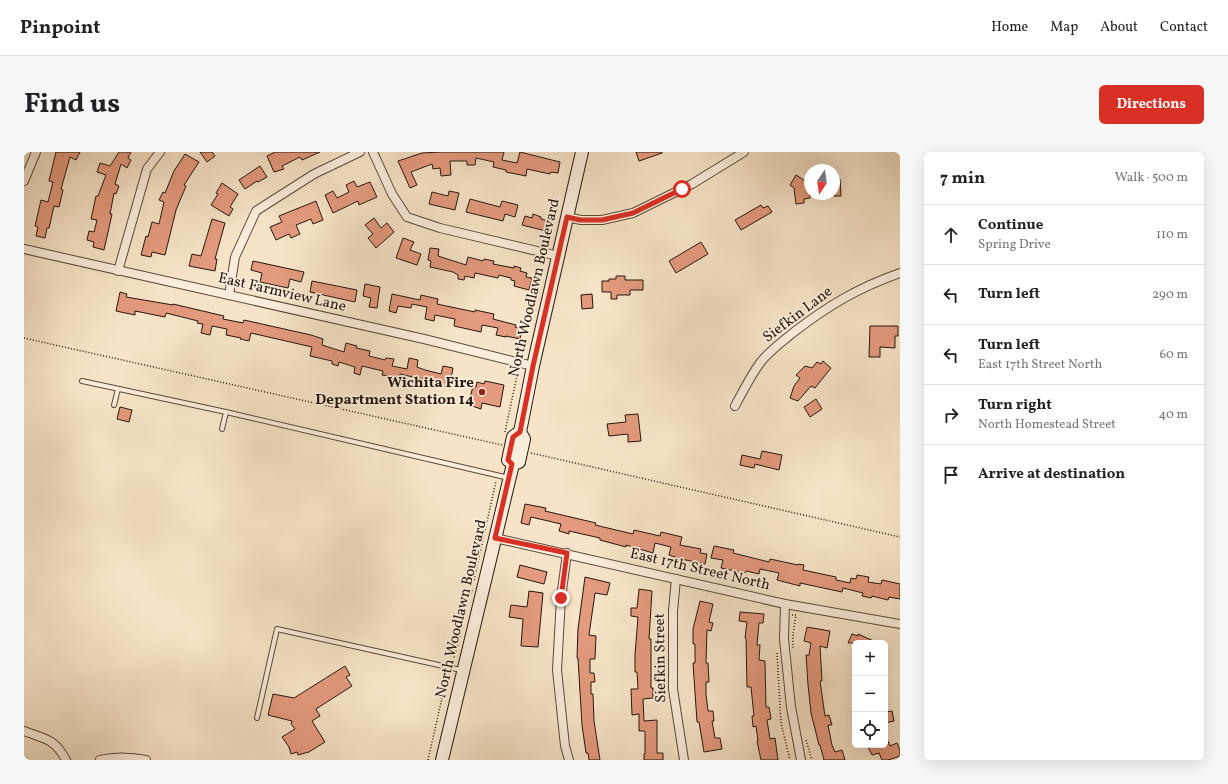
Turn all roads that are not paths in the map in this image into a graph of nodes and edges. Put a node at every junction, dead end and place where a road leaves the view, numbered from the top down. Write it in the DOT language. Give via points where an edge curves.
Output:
graph roads {
  1 [pos="36,152"];
  2 [pos="160,152"];
  3 [pos="360,152"];
  4 [pos="372,152"];
  5 [pos="582,152"];
  6 [pos="744,152"];
  7 [pos="24,181"];
  8 [pos="567,217"];
  9 [pos="24,249"];
  10 [pos="558,256"];
  11 [pos="118,270"];
  12 [pos="900,273"];
  13 [pos="229,295"];
  14 [pos="533,366"];
  15 [pos="82,381"];
  16 [pos="118,389"];
  17 [pos="114,405"];
  18 [pos="736,406"];
  19 [pos="226,412"];
  20 [pos="222,429"];
  21 [pos="510,478"];
  22 [pos="495,538"];
  23 [pos="567,553"];
  24 [pos="676,579"];
  25 [pos="785,604"];
  26 [pos="900,624"];
  27 [pos="464,671"];
  28 [pos="257,718"];
  29 [pos="24,731"];
  30 [pos="66,760"];
  31 [pos="100,760"];
  32 [pos="146,760"];
  33 [pos="442,760"];
  34 [pos="569,760"];
  35 [pos="684,760"];
  36 [pos="801,760"];
  1 -- 7 [label="street"];
  2 -- 11 [label="street" via="147,169"];
  3 -- 13 [label="street" via="314,174 256,211 236,257"];
  4 -- 10 [label="street" via="392,194 407,217 440,228"];
  5 -- 8 [label="main road, North Woodlawn Boulevard"];
  6 -- 8 [label="street" via="692,184 633,213 602,220"];
  8 -- 10 [label="main road, North Woodlawn Boulevard"];
  9 -- 11 [label="street, East Farmview Lane"];
  10 -- 14 [label="main road, North Woodlawn Boulevard"];
  11 -- 13 [label="street, East Farmview Lane"];
  12 -- 18 [label="street, Siefkin Lane" via="850,294 821,311 778,344 760,362"];
  13 -- 14 [label="street, East Farmview Lane"];
  14 -- 21 [label="main road, North Woodlawn Boulevard" via="520,432 524,439 519,462 512,464"];
  15 -- 16 [label="lane"];
  16 -- 17 [label="lane"];
  16 -- 19 [label="lane"];
  19 -- 20 [label="lane"];
  19 -- 21 [label="lane"];
  21 -- 22 [label="main road, North Woodlawn Boulevard"];
  22 -- 23 [label="street, East 17th Street North"];
  22 -- 27 [label="main road, North Woodlawn Boulevard"];
  23 -- 24 [label="street, East 17th Street North"];
  23 -- 34 [label="street" via="561,598 557,670"];
  24 -- 25 [label="street, East 17th Street North"];
  24 -- 35 [label="street, Siefkin Street" via="673,612 673,689"];
  25 -- 26 [label="street, East 17th Street North"];
  25 -- 36 [label="street" via="784,639 791,707"];
  27 -- 28 [label="lane" via="277,629"];
  27 -- 33 [label="main road, North Woodlawn Boulevard"];
  29 -- 30 [label="street" via="46,738 60,750"];
  31 -- 32 [label="street" via="119,757"];
}
